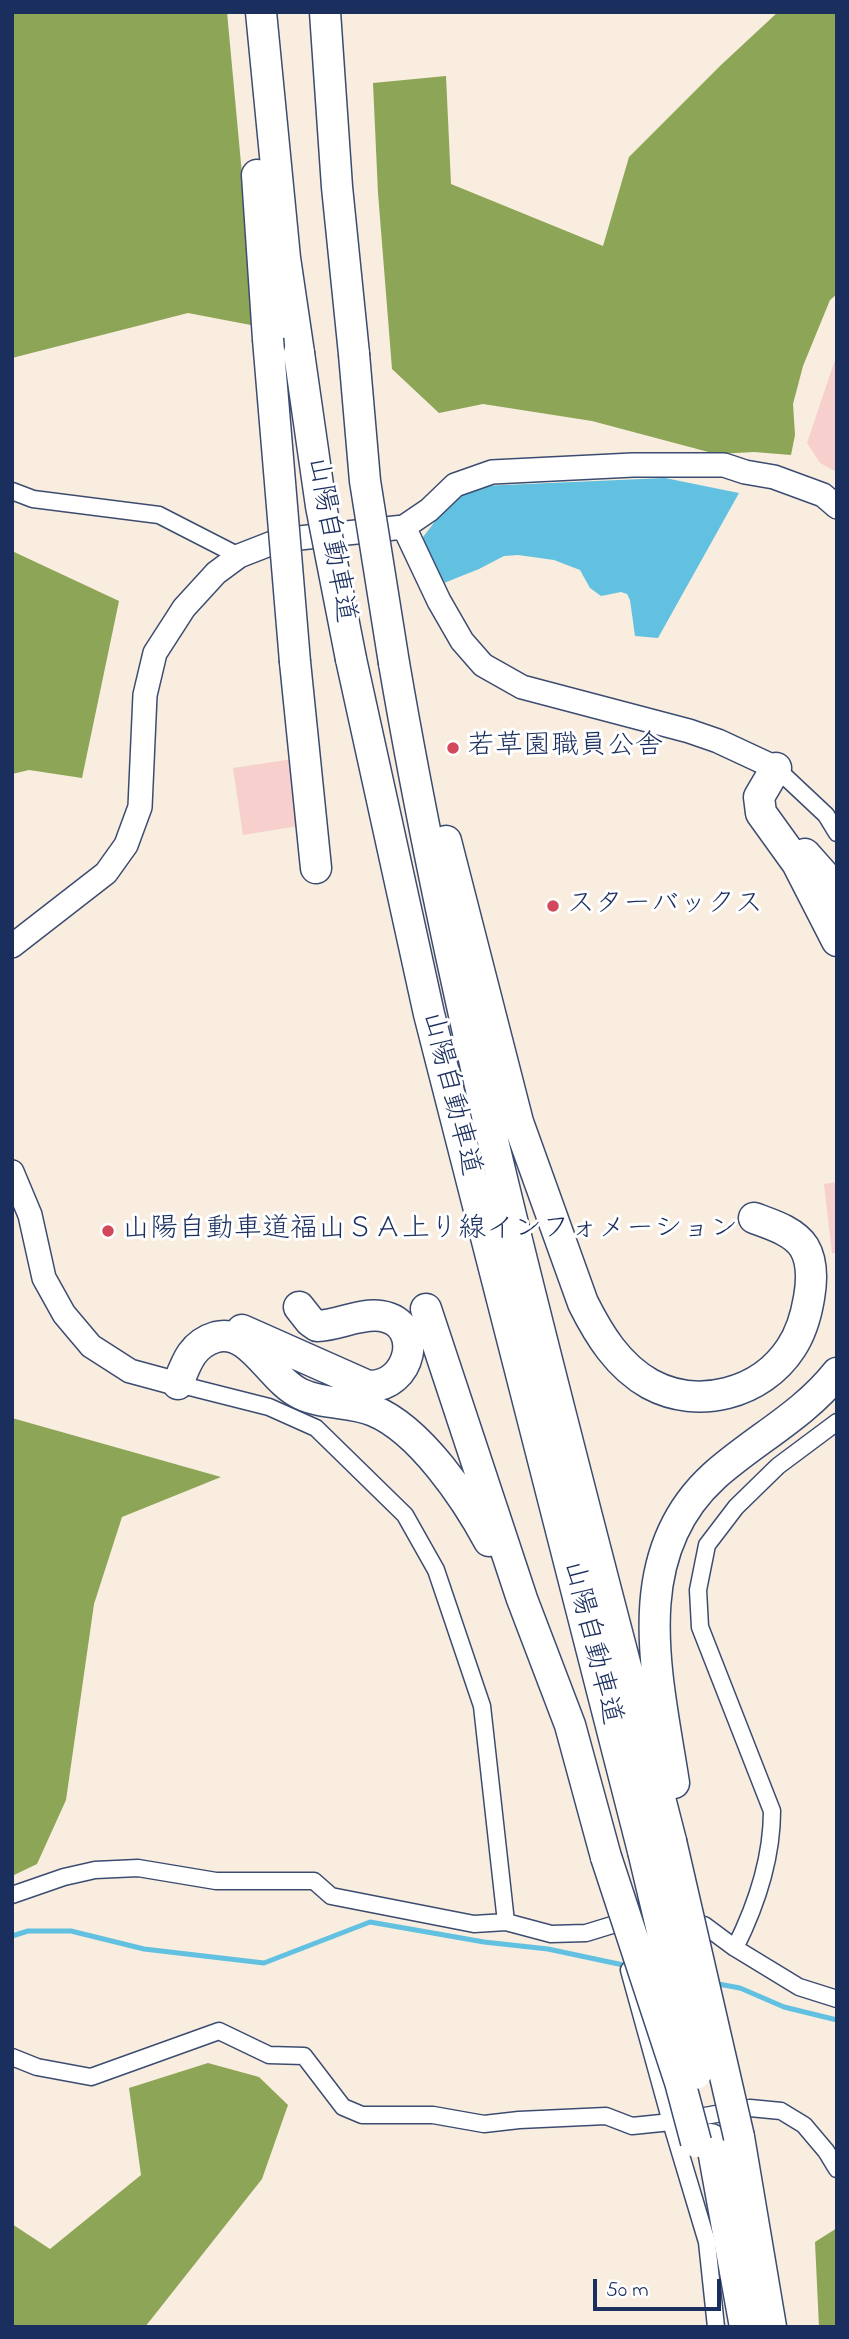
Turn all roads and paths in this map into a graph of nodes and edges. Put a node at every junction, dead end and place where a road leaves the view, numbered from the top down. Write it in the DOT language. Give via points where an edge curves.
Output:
graph roads {
  1 [pos="246,12"];
  2 [pos="261,12"];
  3 [pos="325,12"];
  4 [pos="12,491"];
  5 [pos="837,507"];
  6 [pos="404,527"];
  7 [pos="239,556"];
  8 [pos="394,663"];
  9 [pos="776,768"];
  10 [pos="837,833"];
  11 [pos="316,868"];
  12 [pos="837,890"];
  13 [pos="837,941"];
  14 [pos="12,946"];
  15 [pos="12,1172"];
  16 [pos="754,1218"];
  17 [pos="299,1307"];
  18 [pos="426,1310"];
  19 [pos="837,1373"];
  20 [pos="178,1384"];
  21 [pos="837,1422"];
  22 [pos="522,1599"];
  23 [pos="677,1840"];
  24 [pos="12,1895"];
  25 [pos="506,1922"];
  26 [pos="616,1924"];
  27 [pos="735,1948"];
  28 [pos="837,1999"];
  29 [pos="12,2056"];
  30 [pos="671,2122"];
  31 [pos="715,2139"];
  32 [pos="837,2169"];
  33 [pos="744,2326"];
  1 -- 11 [label="highway, bridge" via="268,339"];
  2 -- 31 [label="highway, 山陽自動車道, bridge" via="299,354 321,506 351,659 445,1078"];
  3 -- 8 [label="highway, 山陽自動車道, bridge" via="365,481"];
  4 -- 7 [label="street" via="33,499 159,515"];
  5 -- 6 [label="street" via="823,495 786,481 724,465 563,467 492,472 455,485"];
  6 -- 7 [label="street" via="280,540"];
  6 -- 9 [label="street" via="462,641 483,665 522,687 689,731"];
  7 -- 14 [label="street" via="216,572 184,608 155,653 145,695 140,807 126,845 106,873"];
  8 -- 16 [label="highway" via="416,724 518,1122 583,1303 612,1351 651,1385 698,1398 723,1395 778,1365 791,1349 801,1330 812,1284 811,1263 803,1245"];
  8 -- 23 [label="highway, 山陽自動車道" via="417,797 499,1172"];
  9 -- 10 [label="street" via="826,815"];
  9 -- 12 [label="highway" via="764,793 769,810"];
  9 -- 13 [label="highway" via="761,789 761,813 797,863"];
  15 -- 20 [label="street" via="30,1215 44,1278 64,1314 91,1346 130,1371"];
  17 -- 20 [label="highway" via="317,1326 372,1316 390,1319 409,1343 402,1369 383,1384 368,1386 244,1331 225,1327 206,1332 192,1343"];
  18 -- 22 [label="highway"];
  19 -- 23 [label="highway" via="698,1492 663,1554 654,1628"];
  20 -- 22 [label="highway" via="196,1347 212,1338 230,1336 247,1343 280,1381 301,1394 384,1415 410,1435 456,1488"];
  20 -- 25 [label="street" via="269,1408 316,1428 405,1515 436,1570 482,1706"];
  21 -- 27 [label="street" via="778,1466 736,1507 707,1545 698,1590 700,1628 772,1811 772,1837 752,1914"];
  22 -- 31 [label="highway, bridge" via="570,1725 606,1857 680,2082"];
  23 -- 31 [label="highway, 山陽自動車道, bridge" via="693,1937"];
  24 -- 25 [label="street" via="95,1870 138,1868 216,1881 314,1881 331,1896 474,1924"];
  25 -- 26 [label="street" via="551,1934 586,1933"];
  26 -- 27 [label="street" via="648,1914 704,1925"];
  26 -- 30 [label="street"];
  27 -- 28 [label="street" via="799,1987"];
  29 -- 30 [label="street" via="37,2067 91,2077 219,2031 269,2055 304,2056 343,2107 362,2115 433,2115 484,2124 606,2116 632,2126"];
  30 -- 32 [label="street" via="750,2108 781,2111 804,2125"];
  30 -- 33 [label="street" via="707,2242"];
  31 -- 33 [label="highway, 山陽自動車道"];
}
